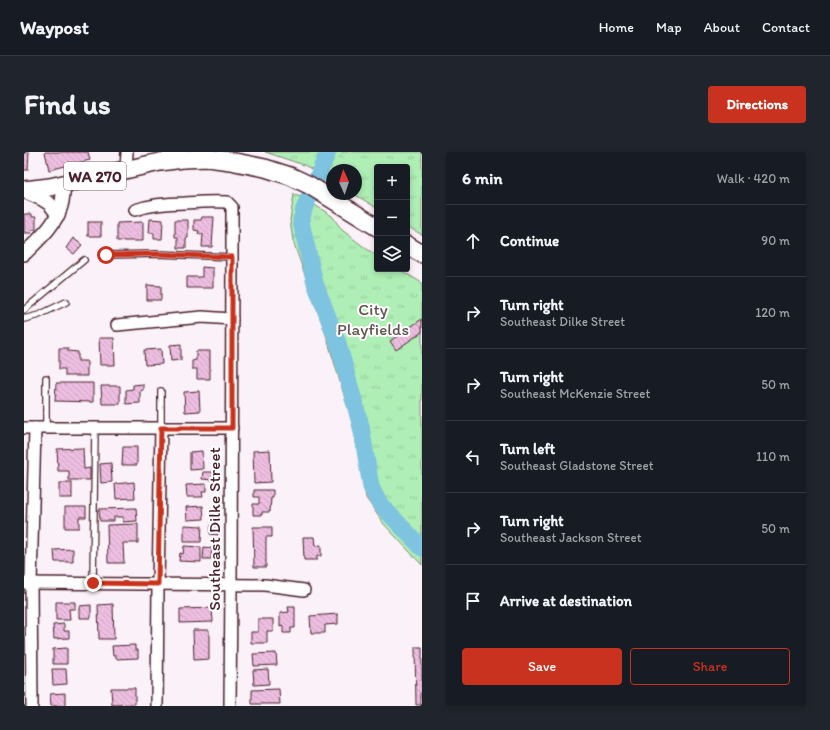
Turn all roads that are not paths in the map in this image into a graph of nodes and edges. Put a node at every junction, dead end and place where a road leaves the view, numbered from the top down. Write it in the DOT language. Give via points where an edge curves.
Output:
graph roads {
  1 [pos="127,152"];
  2 [pos="126,169"];
  3 [pos="64,184"];
  4 [pos="24,191"];
  5 [pos="135,210"];
  6 [pos="58,215"];
  7 [pos="374,225"];
  8 [pos="410,247"];
  9 [pos="24,254"];
  10 [pos="422,254"];
  11 [pos="106,255"];
  12 [pos="232,257"];
  13 [pos="84,260"];
  14 [pos="66,302"];
  15 [pos="24,310"];
  16 [pos="24,319"];
  17 [pos="232,319"];
  18 [pos="117,325"];
  19 [pos="46,378"];
  20 [pos="161,391"];
  21 [pos="35,428"];
  22 [pos="96,428"];
  23 [pos="161,428"];
  24 [pos="232,428"];
  25 [pos="29,503"];
  26 [pos="28,583"];
  27 [pos="93,583"];
  28 [pos="158,584"];
  29 [pos="232,585"];
  30 [pos="304,590"];
  31 [pos="32,706"];
  32 [pos="157,706"];
  33 [pos="230,706"];
  1 -- 2 [label="street"];
  2 -- 3 [label="main road, WA 270"];
  2 -- 7 [label="main road, WA 270" via="183,159 208,158 245,163 290,176 309,185"];
  3 -- 4 [label="main road, WA 270"];
  3 -- 6 [label="street" via="62,205"];
  4 -- 6 [label="street" via="42,198"];
  5 -- 12 [label="street, Southeast Dilke Street" via="160,204 227,202 232,208"];
  6 -- 9 [label="street" via="53,224"];
  8 -- 10 [label="main road"];
  11 -- 12 [label="lane"];
  12 -- 17 [label="street, Southeast Dilke Street"];
  13 -- 15 [label="lane"];
  14 -- 16 [label="lane"];
  17 -- 18 [label="street" via="202,318"];
  17 -- 24 [label="street, Southeast Dilke Street"];
  19 -- 21 [label="lane"];
  20 -- 23 [label="lane"];
  21 -- 22 [label="street"];
  21 -- 25 [label="street"];
  22 -- 23 [label="street"];
  22 -- 27 [label="lane"];
  23 -- 24 [label="street"];
  23 -- 28 [label="street"];
  24 -- 29 [label="street, Southeast Dilke Street"];
  25 -- 26 [label="street"];
  26 -- 27 [label="street"];
  26 -- 31 [label="street"];
  27 -- 28 [label="street"];
  28 -- 29 [label="street"];
  28 -- 32 [label="street"];
  29 -- 30 [label="street" via="265,585"];
  29 -- 33 [label="street, Southeast Dilke Street"];
}
